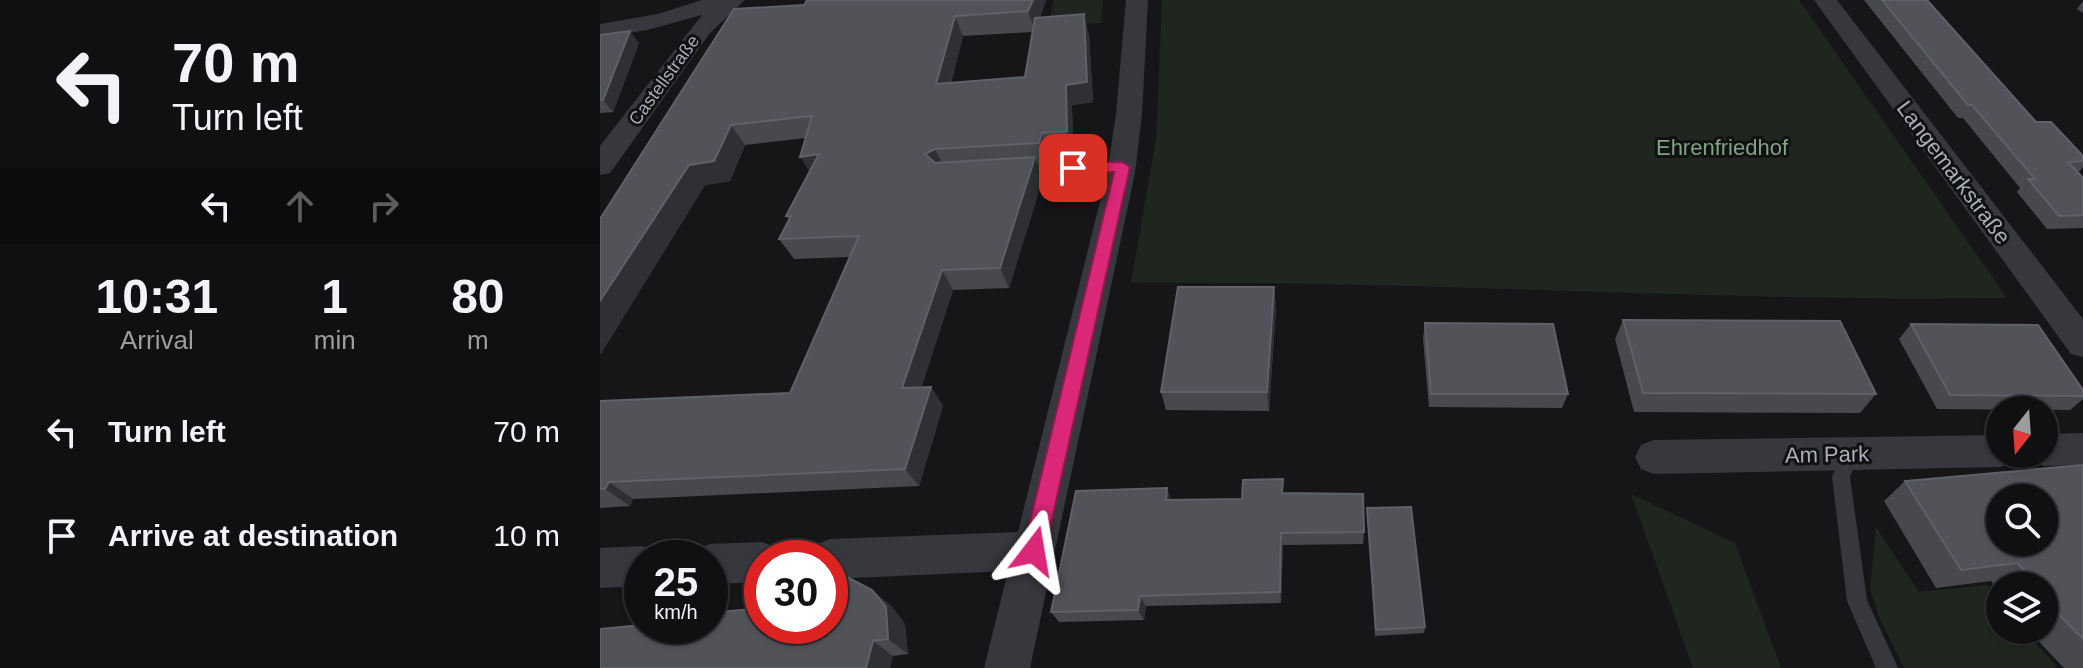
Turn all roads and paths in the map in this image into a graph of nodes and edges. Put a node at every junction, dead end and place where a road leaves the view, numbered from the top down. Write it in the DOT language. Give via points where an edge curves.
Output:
graph roads {
  1 [pos="723,0"];
  2 [pos="734,0"];
  3 [pos="1137,0"];
  4 [pos="1825,0"];
  5 [pos="600,31"];
  6 [pos="600,166"];
  7 [pos="1122,167"];
  8 [pos="1009,171"];
  9 [pos="2083,344"];
  10 [pos="2083,449"];
  11 [pos="2058,450"];
  12 [pos="1986,451"];
  13 [pos="1849,454"];
  14 [pos="1654,457"];
  15 [pos="1034,551"];
  16 [pos="848,558"];
  17 [pos="624,567"];
  18 [pos="600,568"];
  19 [pos="1007,668"];
  20 [pos="1887,668"];
  1 -- 5 [label="street" via="691,13"];
  2 -- 6 [label="street, Castellstraße" via="702,28"];
  3 -- 7 [label="street"];
  4 -- 9 [label="street, Langemarkstraße"];
  7 -- 8 [label="lane"];
  7 -- 15 [label="street"];
  10 -- 11 [label="street"];
  12 -- 13 [label="street, Am Park"];
  13 -- 14 [label="street, Am Park"];
  13 -- 20 [label="lane" via="1841,477 1857,601"];
  15 -- 16 [label="street"];
  15 -- 19 [label="street"];
  17 -- 18 [label="street"];
}
